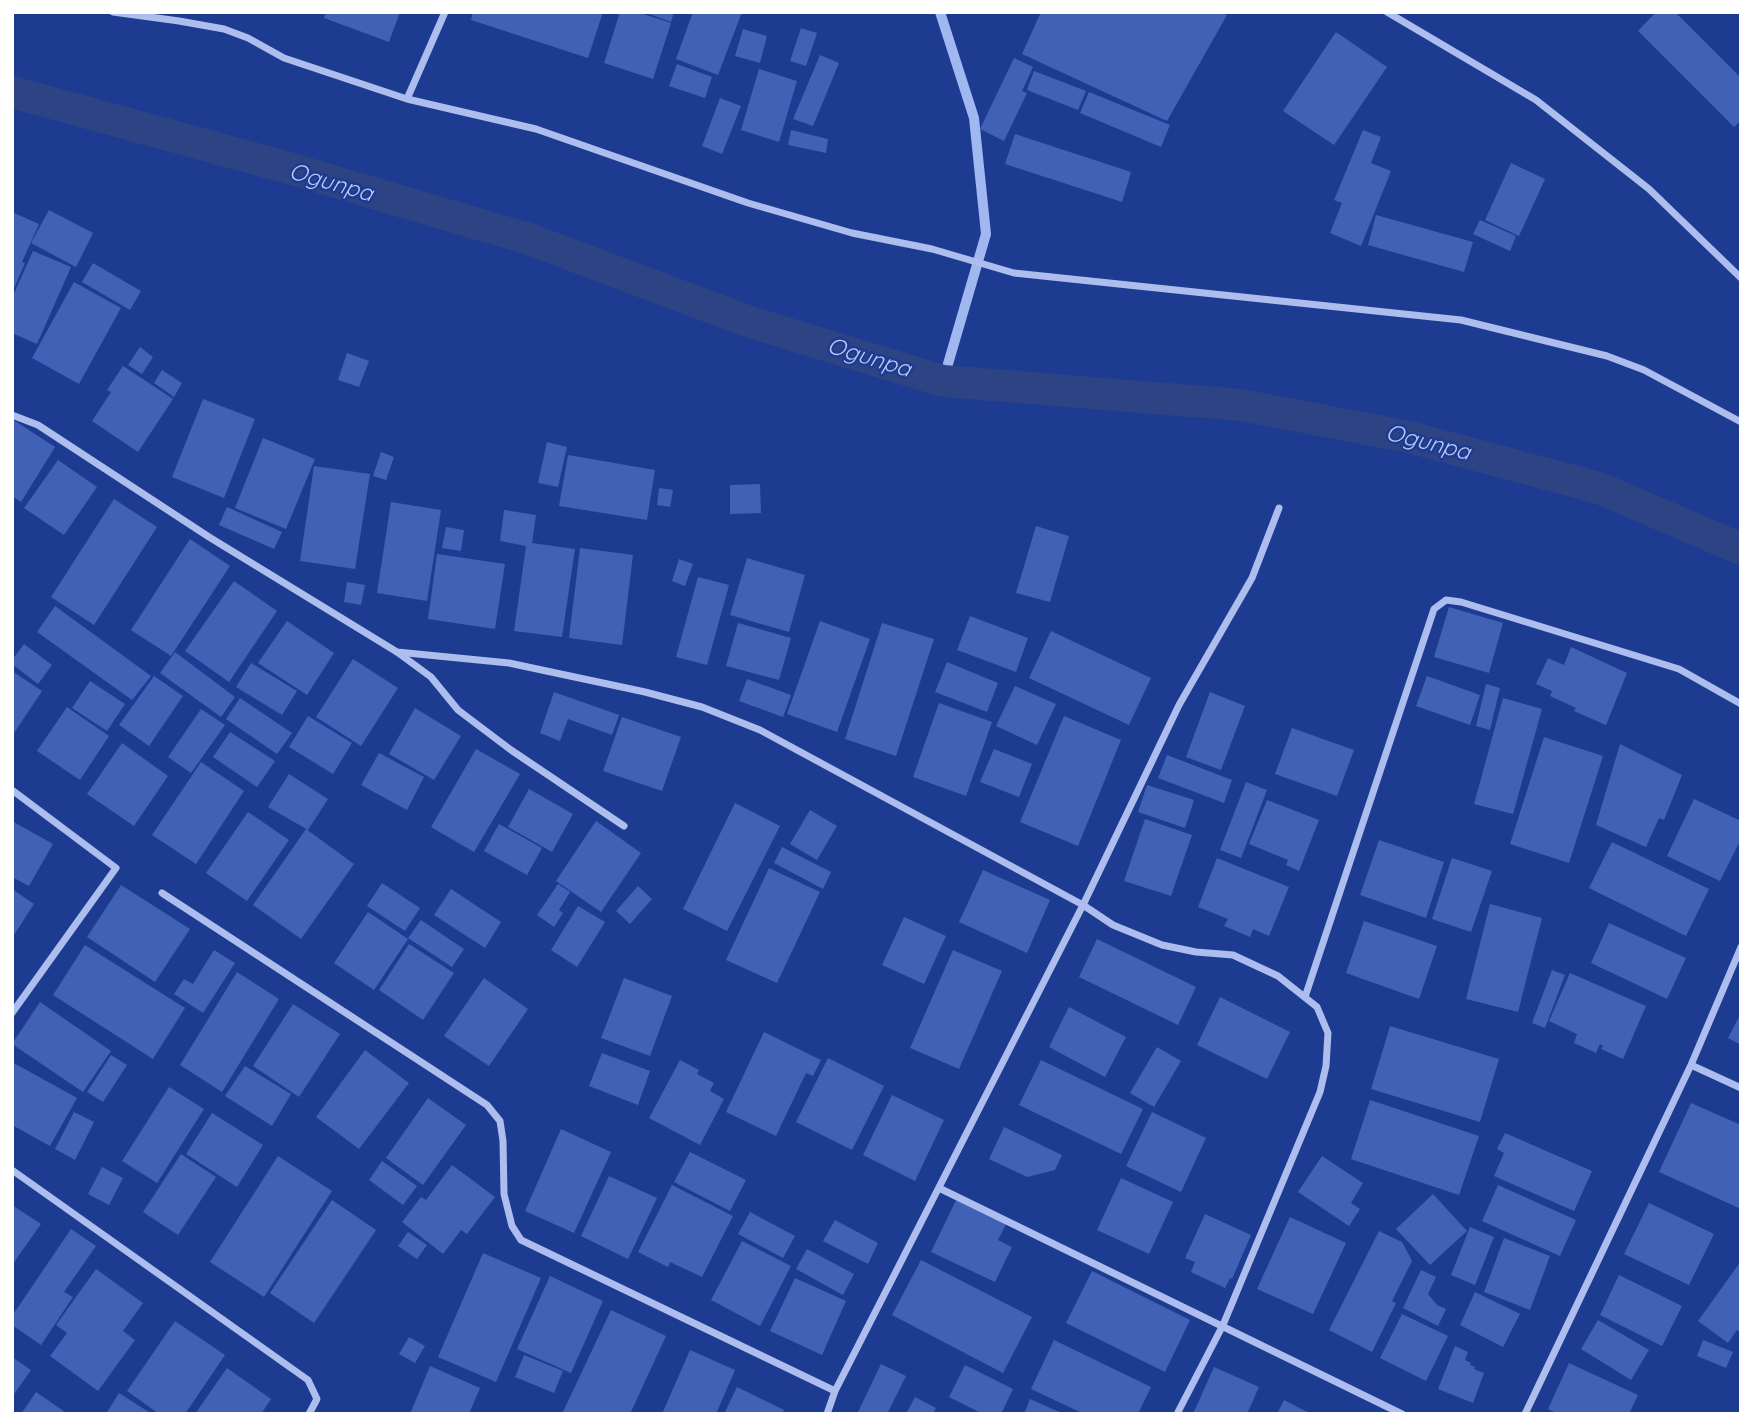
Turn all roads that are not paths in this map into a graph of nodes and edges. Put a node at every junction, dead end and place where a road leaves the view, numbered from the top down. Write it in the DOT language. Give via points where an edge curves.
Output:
graph roads {
  1 [pos="113,12"];
  2 [pos="445,12"];
  3 [pos="1387,12"];
  4 [pos="407,99"];
  5 [pos="1741,278"];
  6 [pos="12,415"];
  7 [pos="1741,422"];
  8 [pos="1279,508"];
  9 [pos="397,652"];
  10 [pos="1741,704"];
  11 [pos="12,790"];
  12 [pos="624,826"];
  13 [pos="162,892"];
  14 [pos="1083,905"];
  15 [pos="1741,947"];
  16 [pos="1305,997"];
  17 [pos="12,1013"];
  18 [pos="1691,1065"];
  19 [pos="1741,1088"];
  20 [pos="12,1170"];
  21 [pos="939,1188"];
  22 [pos="1223,1325"];
  23 [pos="835,1391"];
  24 [pos="309,1414"];
  25 [pos="827,1414"];
  26 [pos="1177,1414"];
  27 [pos="1402,1414"];
  28 [pos="1525,1414"];
  1 -- 4 [label="street" via="224,29 285,58"];
  2 -- 4 [label="street"];
  3 -- 5 [label="street" via="1536,100 1649,189"];
  4 -- 7 [label="street" via="536,130 748,203 852,233 1014,273 1461,320 1607,356 1644,370"];
  6 -- 9 [label="street" via="38,425"];
  8 -- 14 [label="street" via="1252,578 1179,705"];
  9 -- 12 [label="street" via="431,677 458,710"];
  9 -- 14 [label="street" via="509,663 702,707 760,730"];
  10 -- 16 [label="street" via="1679,669 1446,600 1434,610"];
  11 -- 17 [label="street" via="116,868"];
  13 -- 23 [label="street" via="487,1105 500,1121 504,1194 512,1226 521,1240"];
  14 -- 16 [label="street" via="1114,925 1162,945 1233,955 1278,976"];
  14 -- 21 [label="street"];
  15 -- 18 [label="street"];
  16 -- 22 [label="street" via="1317,1007 1328,1033 1320,1092"];
  18 -- 19 [label="street"];
  18 -- 28 [label="street"];
  20 -- 24 [label="street" via="308,1380 317,1399"];
  21 -- 22 [label="street"];
  21 -- 23 [label="street"];
  22 -- 26 [label="street"];
  22 -- 27 [label="street"];
  23 -- 25 [label="street"];
}
